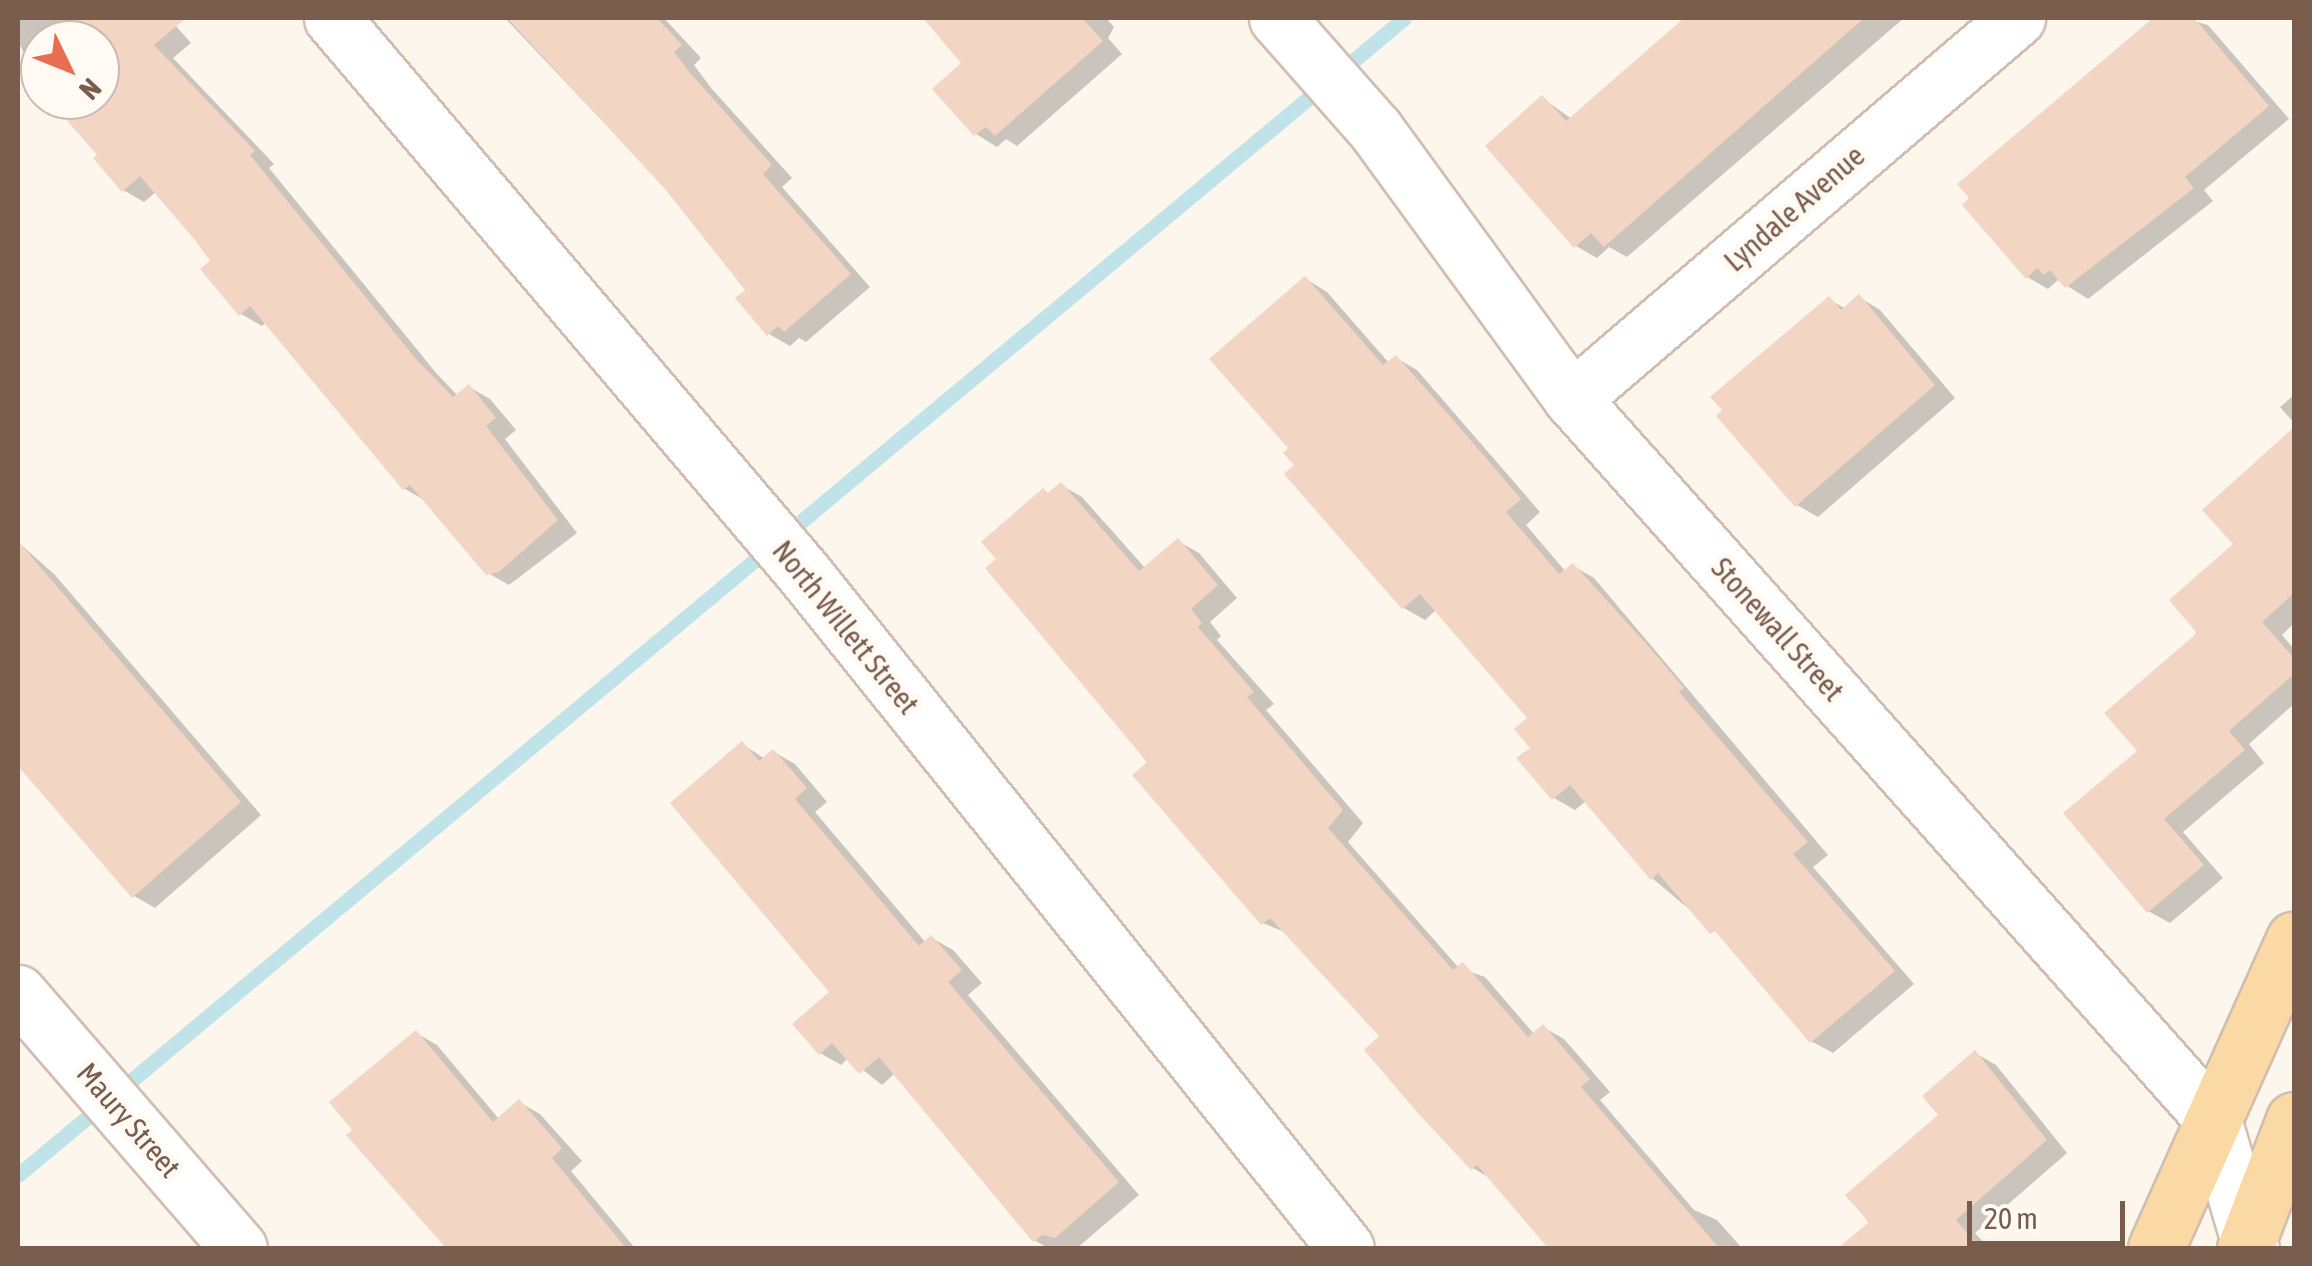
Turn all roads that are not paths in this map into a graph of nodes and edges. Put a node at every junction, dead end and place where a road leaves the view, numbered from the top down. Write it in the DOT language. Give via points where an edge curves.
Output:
graph roads {
  1 [pos="332,18"];
  2 [pos="2017,18"];
  3 [pos="1294,36"];
  4 [pos="1572,399"];
  5 [pos="2294,938"];
  6 [pos="18,993"];
  7 [pos="2213,1120"];
  8 [pos="2294,1120"];
  9 [pos="2248,1247"];
  10 [pos="238,1248"];
  11 [pos="1346,1248"];
  12 [pos="2156,1248"];
  1 -- 11 [label="street, North Willett Street" via="802,572"];
  2 -- 4 [label="street, Lyndale Avenue"];
  3 -- 4 [label="street, Stonewall Street" via="1375,129"];
  4 -- 7 [label="street, Stonewall Street"];
  5 -- 7 [label="main road"];
  6 -- 10 [label="street, Maury Street"];
  7 -- 9 [label="street, Stonewall Street"];
  7 -- 12 [label="main road"];
  8 -- 9 [label="main road"];
}
